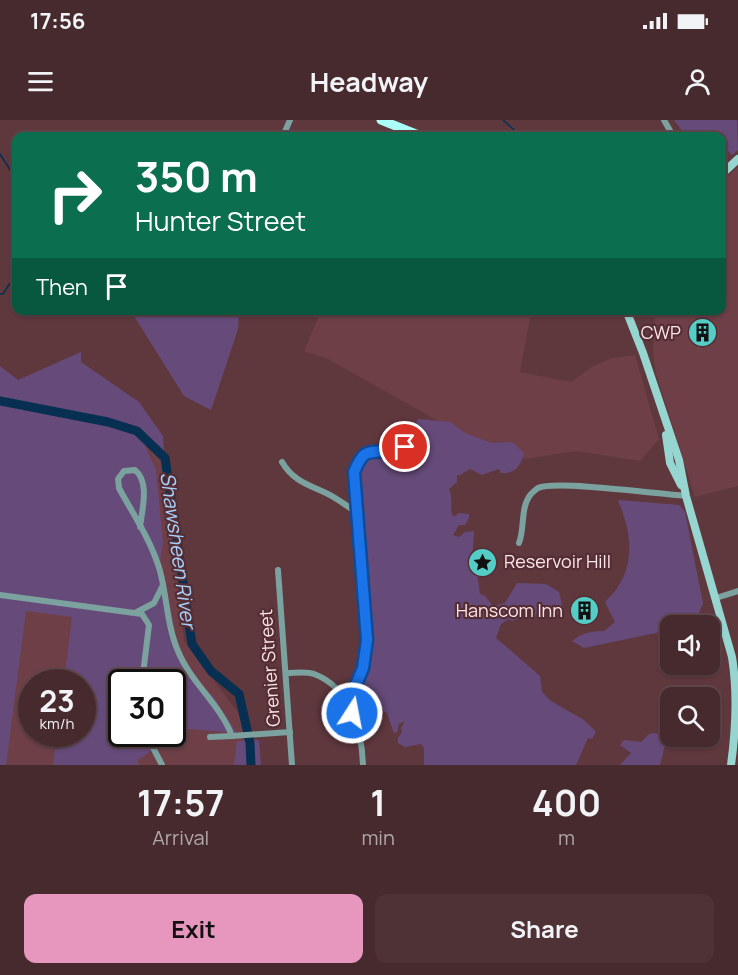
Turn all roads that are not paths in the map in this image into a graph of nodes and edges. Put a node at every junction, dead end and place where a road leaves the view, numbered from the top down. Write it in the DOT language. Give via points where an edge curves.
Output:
graph roads {
  1 [pos="381,120"];
  2 [pos="411,132"];
  3 [pos="738,159"];
  4 [pos="726,170"];
  5 [pos="628,315"];
  6 [pos="664,419"];
  7 [pos="405,447"];
  8 [pos="282,462"];
  9 [pos="686,496"];
  10 [pos="356,512"];
  11 [pos="140,527"];
  12 [pos="519,543"];
  13 [pos="278,570"];
  14 [pos="164,585"];
  15 [pos="738,591"];
  16 [pos="0,595"];
  17 [pos="716,598"];
  18 [pos="137,612"];
  19 [pos="144,669"];
  20 [pos="286,674"];
  21 [pos="348,704"];
  22 [pos="290,732"];
  23 [pos="232,736"];
  24 [pos="210,737"];
  25 [pos="153,747"];
  26 [pos="162,765"];
  27 [pos="292,765"];
  28 [pos="363,765"];
  29 [pos="731,765"];
  1 -- 2 [label="main road"];
  3 -- 4 [label="street"];
  5 -- 6 [label="street"];
  6 -- 9 [label="street" via="679,460"];
  6 -- 9 [label="street" via="669,463"];
  7 -- 10 [label="street" via="368,452 360,458 354,472"];
  8 -- 10 [label="street" via="303,484 329,494"];
  9 -- 12 [label="street" via="564,486 539,488 525,507"];
  9 -- 17 [label="street"];
  10 -- 21 [label="street" via="367,640 363,668"];
  11 -- 11 [label="street" via="143,480 135,470 124,471 118,479 119,488"];
  11 -- 14 [label="street"];
  13 -- 20 [label="street, Grenier Street"];
  14 -- 18 [label="street" via="154,603"];
  14 -- 23 [label="street" via="178,653 221,712"];
  15 -- 17 [label="street"];
  16 -- 18 [label="street"];
  17 -- 29 [label="street" via="736,676 737,713"];
  18 -- 19 [label="street" via="149,625"];
  20 -- 21 [label="street" via="313,673 333,685"];
  20 -- 22 [label="street, Grenier Street"];
  21 -- 28 [label="street" via="359,734"];
  22 -- 23 [label="street"];
  22 -- 27 [label="street, Grenier Street"];
  23 -- 24 [label="street"];
  25 -- 26 [label="street"];
}
